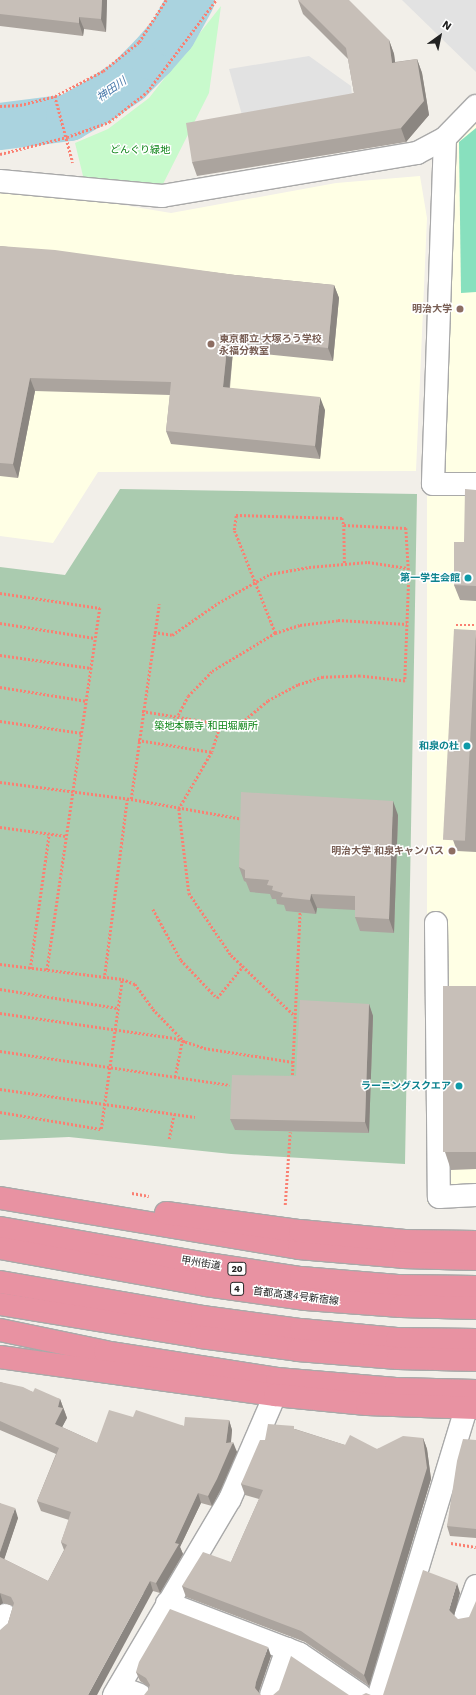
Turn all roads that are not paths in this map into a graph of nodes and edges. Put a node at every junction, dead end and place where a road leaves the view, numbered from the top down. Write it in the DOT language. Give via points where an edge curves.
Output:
graph roads {
  1 [pos="476,106"];
  2 [pos="445,138"];
  3 [pos="0,181"];
  4 [pos="476,484"];
  5 [pos="436,923"];
  6 [pos="0,1190"];
  7 [pos="476,1195"];
  8 [pos="0,1198"];
  9 [pos="0,1223"];
  10 [pos="0,1228"];
  11 [pos="476,1242"];
  12 [pos="0,1248"];
  13 [pos="476,1258"];
  14 [pos="476,1278"];
  15 [pos="0,1282"];
  16 [pos="476,1287"];
  17 [pos="0,1304"];
  18 [pos="476,1308"];
  19 [pos="0,1326"];
  20 [pos="0,1330"];
  21 [pos="476,1340"];
  22 [pos="0,1357"];
  23 [pos="476,1360"];
  24 [pos="476,1372"];
  25 [pos="275,1395"];
  26 [pos="473,1402"];
  27 [pos="476,1586"];
  28 [pos="167,1603"];
  29 [pos="466,1617"];
  30 [pos="287,1649"];
  31 [pos="117,1691"];
  32 [pos="140,1695"];
  33 [pos="271,1695"];
  34 [pos="360,1695"];
  35 [pos="379,1695"];
  1 -- 2 [label="street"];
  2 -- 3 [label="street" via="417,153 162,196 78,186"];
  2 -- 4 [label="street" via="433,484"];
  5 -- 7 [label="street" via="438,1197"];
  6 -- 11 [label="highway" via="300,1231 405,1241"];
  8 -- 13 [label="highway" via="299,1248 395,1257"];
  9 -- 14 [label="highway" via="297,1266 402,1276"];
  10 -- 16 [label="highway, 甲州街道 / 20" via="301,1278 398,1286"];
  12 -- 18 [label="highway, 首都高速4号新宿線 / 4" via="206,1285 306,1299"];
  15 -- 21 [label="highway" via="202,1317 300,1330 397,1339"];
  17 -- 23 [label="highway" via="298,1350 398,1358"];
  19 -- 24 [label="highway" via="285,1361"];
  20 -- 26 [label="highway" via="105,1352 277,1379 396,1389"];
  22 -- 25 [label="highway"];
  25 -- 26 [label="highway" via="367,1404"];
  25 -- 28 [label="street" via="230,1499"];
  26 -- 35 [label="street"];
  27 -- 29 [label="street"];
  28 -- 30 [label="street"];
  28 -- 31 [label="street"];
  30 -- 33 [label="street"];
  30 -- 34 [label="street"];
  31 -- 32 [label="street"];
}
